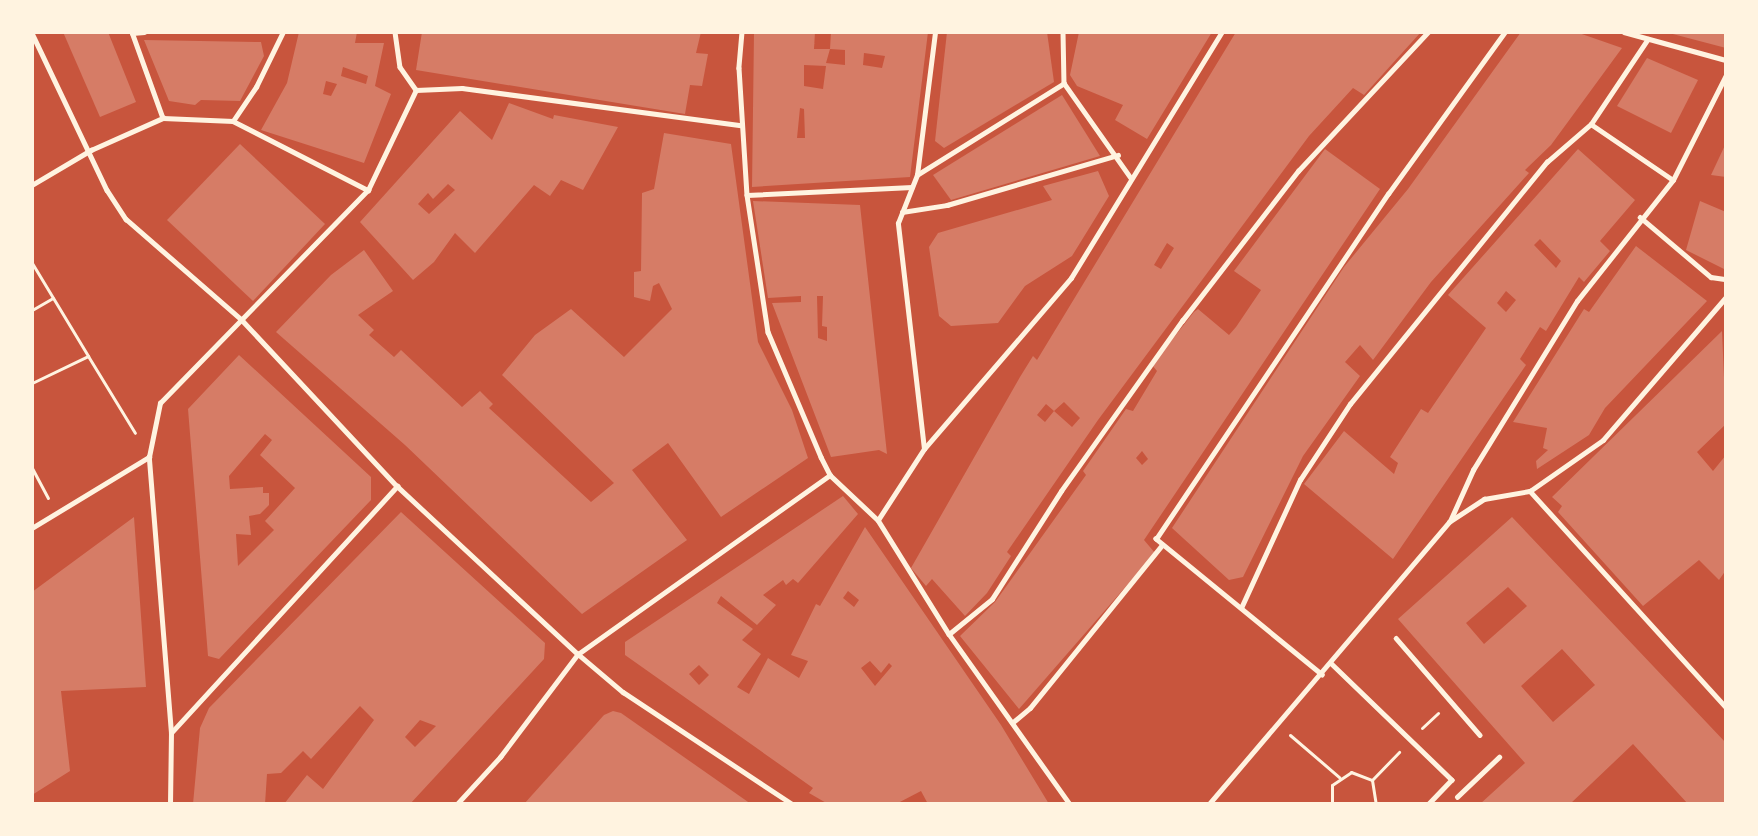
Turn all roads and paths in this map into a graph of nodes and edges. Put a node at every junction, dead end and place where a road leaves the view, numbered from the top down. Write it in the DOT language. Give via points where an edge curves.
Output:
graph roads {
  1 [pos="144,32"];
  2 [pos="283,32"];
  3 [pos="396,32"];
  4 [pos="742,32"];
  5 [pos="935,32"];
  6 [pos="1064,32"];
  7 [pos="1222,32"];
  8 [pos="1428,32"];
  9 [pos="1505,32"];
  10 [pos="1624,32"];
  11 [pos="32,33"];
  12 [pos="132,33"];
  13 [pos="1648,39"];
  14 [pos="1726,60"];
  15 [pos="1726,75"];
  16 [pos="1064,83"];
  17 [pos="416,90"];
  18 [pos="163,118"];
  19 [pos="233,121"];
  20 [pos="1591,124"];
  21 [pos="742,125"];
  22 [pos="91,150"];
  23 [pos="1118,155"];
  24 [pos="917,175"];
  25 [pos="1131,178"];
  26 [pos="1672,180"];
  27 [pos="32,185"];
  28 [pos="912,187"];
  29 [pos="368,190"];
  30 [pos="747,195"];
  31 [pos="902,212"];
  32 [pos="1640,217"];
  33 [pos="32,263"];
  34 [pos="1726,279"];
  35 [pos="1726,297"];
  36 [pos="53,298"];
  37 [pos="1723,304"];
  38 [pos="32,310"];
  39 [pos="242,320"];
  40 [pos="88,356"];
  41 [pos="32,384"];
  42 [pos="924,449"];
  43 [pos="149,457"];
  44 [pos="32,468"];
  45 [pos="830,475"];
  46 [pos="397,486"];
  47 [pos="1530,491"];
  48 [pos="57,514"];
  49 [pos="878,520"];
  50 [pos="1450,522"];
  51 [pos="32,528"];
  52 [pos="1162,545"];
  53 [pos="1241,608"];
  54 [pos="950,634"];
  55 [pos="1396,638"];
  56 [pos="578,654"];
  57 [pos="1332,663"];
  58 [pos="1322,675"];
  59 [pos="1450,701"];
  60 [pos="1726,707"];
  61 [pos="1012,723"];
  62 [pos="1279,725"];
  63 [pos="171,733"];
  64 [pos="1480,735"];
  65 [pos="1410,740"];
  66 [pos="1499,757"];
  67 [pos="1339,777"];
  68 [pos="1372,780"];
  69 [pos="1457,797"];
  70 [pos="170,804"];
  71 [pos="457,804"];
  72 [pos="792,804"];
  73 [pos="1070,804"];
  74 [pos="1209,804"];
  75 [pos="1332,804"];
  76 [pos="1376,804"];
  77 [pos="1429,804"];
  1 -- 12 [label="street"];
  2 -- 19 [label="street" via="256,87"];
  3 -- 17 [label="street" via="400,67"];
  4 -- 21 [label="street"];
  5 -- 24 [label="street"];
  6 -- 16 [label="street"];
  7 -- 25 [label="street"];
  8 -- 54 [label="street" via="1298,171 1182,321 1061,491 992,599"];
  9 -- 52 [label="street" via="1388,194 1156,539"];
  10 -- 13 [label="street"];
  11 -- 22 [label="street"];
  12 -- 18 [label="street"];
  13 -- 14 [label="street"];
  13 -- 20 [label="street"];
  15 -- 26 [label="street"];
  16 -- 23 [label="street"];
  16 -- 24 [label="street"];
  17 -- 21 [label="street" via="462,88"];
  17 -- 29 [label="street"];
  18 -- 19 [label="street"];
  18 -- 22 [label="street"];
  19 -- 29 [label="street"];
  20 -- 26 [label="street"];
  20 -- 53 [label="street" via="1548,162 1350,404 1300,480"];
  21 -- 30 [label="street"];
  22 -- 27 [label="street"];
  22 -- 39 [label="street" via="107,190 126,218"];
  23 -- 25 [label="street"];
  23 -- 31 [label="street" via="946,206"];
  24 -- 28 [label="street"];
  25 -- 42 [label="street" via="1071,278"];
  26 -- 32 [label="street"];
  28 -- 30 [label="street"];
  28 -- 31 [label="street"];
  29 -- 39 [label="street"];
  30 -- 45 [label="street" via="768,332"];
  31 -- 42 [label="street" via="898,223"];
  32 -- 34 [label="street" via="1712,278"];
  32 -- 50 [label="street" via="1577,301 1473,470"];
  33 -- 36 [label="path"];
  35 -- 37 [label="street"];
  36 -- 38 [label="path"];
  36 -- 40 [label="path"];
  37 -- 47 [label="street" via="1603,440"];
  39 -- 43 [label="street" via="160,403"];
  39 -- 46 [label="street"];
  40 -- 41 [label="path"];
  40 -- 43 [label="path"];
  42 -- 49 [label="street"];
  43 -- 48 [label="street"];
  43 -- 63 [label="street"];
  44 -- 48 [label="path"];
  45 -- 49 [label="street"];
  45 -- 56 [label="street"];
  46 -- 56 [label="street"];
  46 -- 63 [label="street"];
  47 -- 50 [label="street" via="1484,499"];
  47 -- 60 [label="street"];
  48 -- 51 [label="street"];
  49 -- 54 [label="street"];
  50 -- 57 [label="street"];
  52 -- 53 [label="street"];
  52 -- 61 [label="street" via="1030,708"];
  53 -- 58 [label="street"];
  54 -- 61 [label="street"];
  55 -- 59 [label="street"];
  56 -- 71 [label="street" via="500,757"];
  56 -- 72 [label="street" via="623,692"];
  57 -- 58 [label="street"];
  57 -- 65 [label="street"];
  58 -- 62 [label="street"];
  59 -- 64 [label="street"];
  59 -- 65 [label="path"];
  61 -- 73 [label="street"];
  62 -- 67 [label="path"];
  62 -- 74 [label="street"];
  63 -- 70 [label="street"];
  65 -- 68 [label="path"];
  65 -- 77 [label="street" via="1452,780"];
  66 -- 69 [label="street"];
  67 -- 68 [label="path" via="1358,772"];
  67 -- 75 [label="path" via="1330,793"];
  68 -- 76 [label="path"];
}
